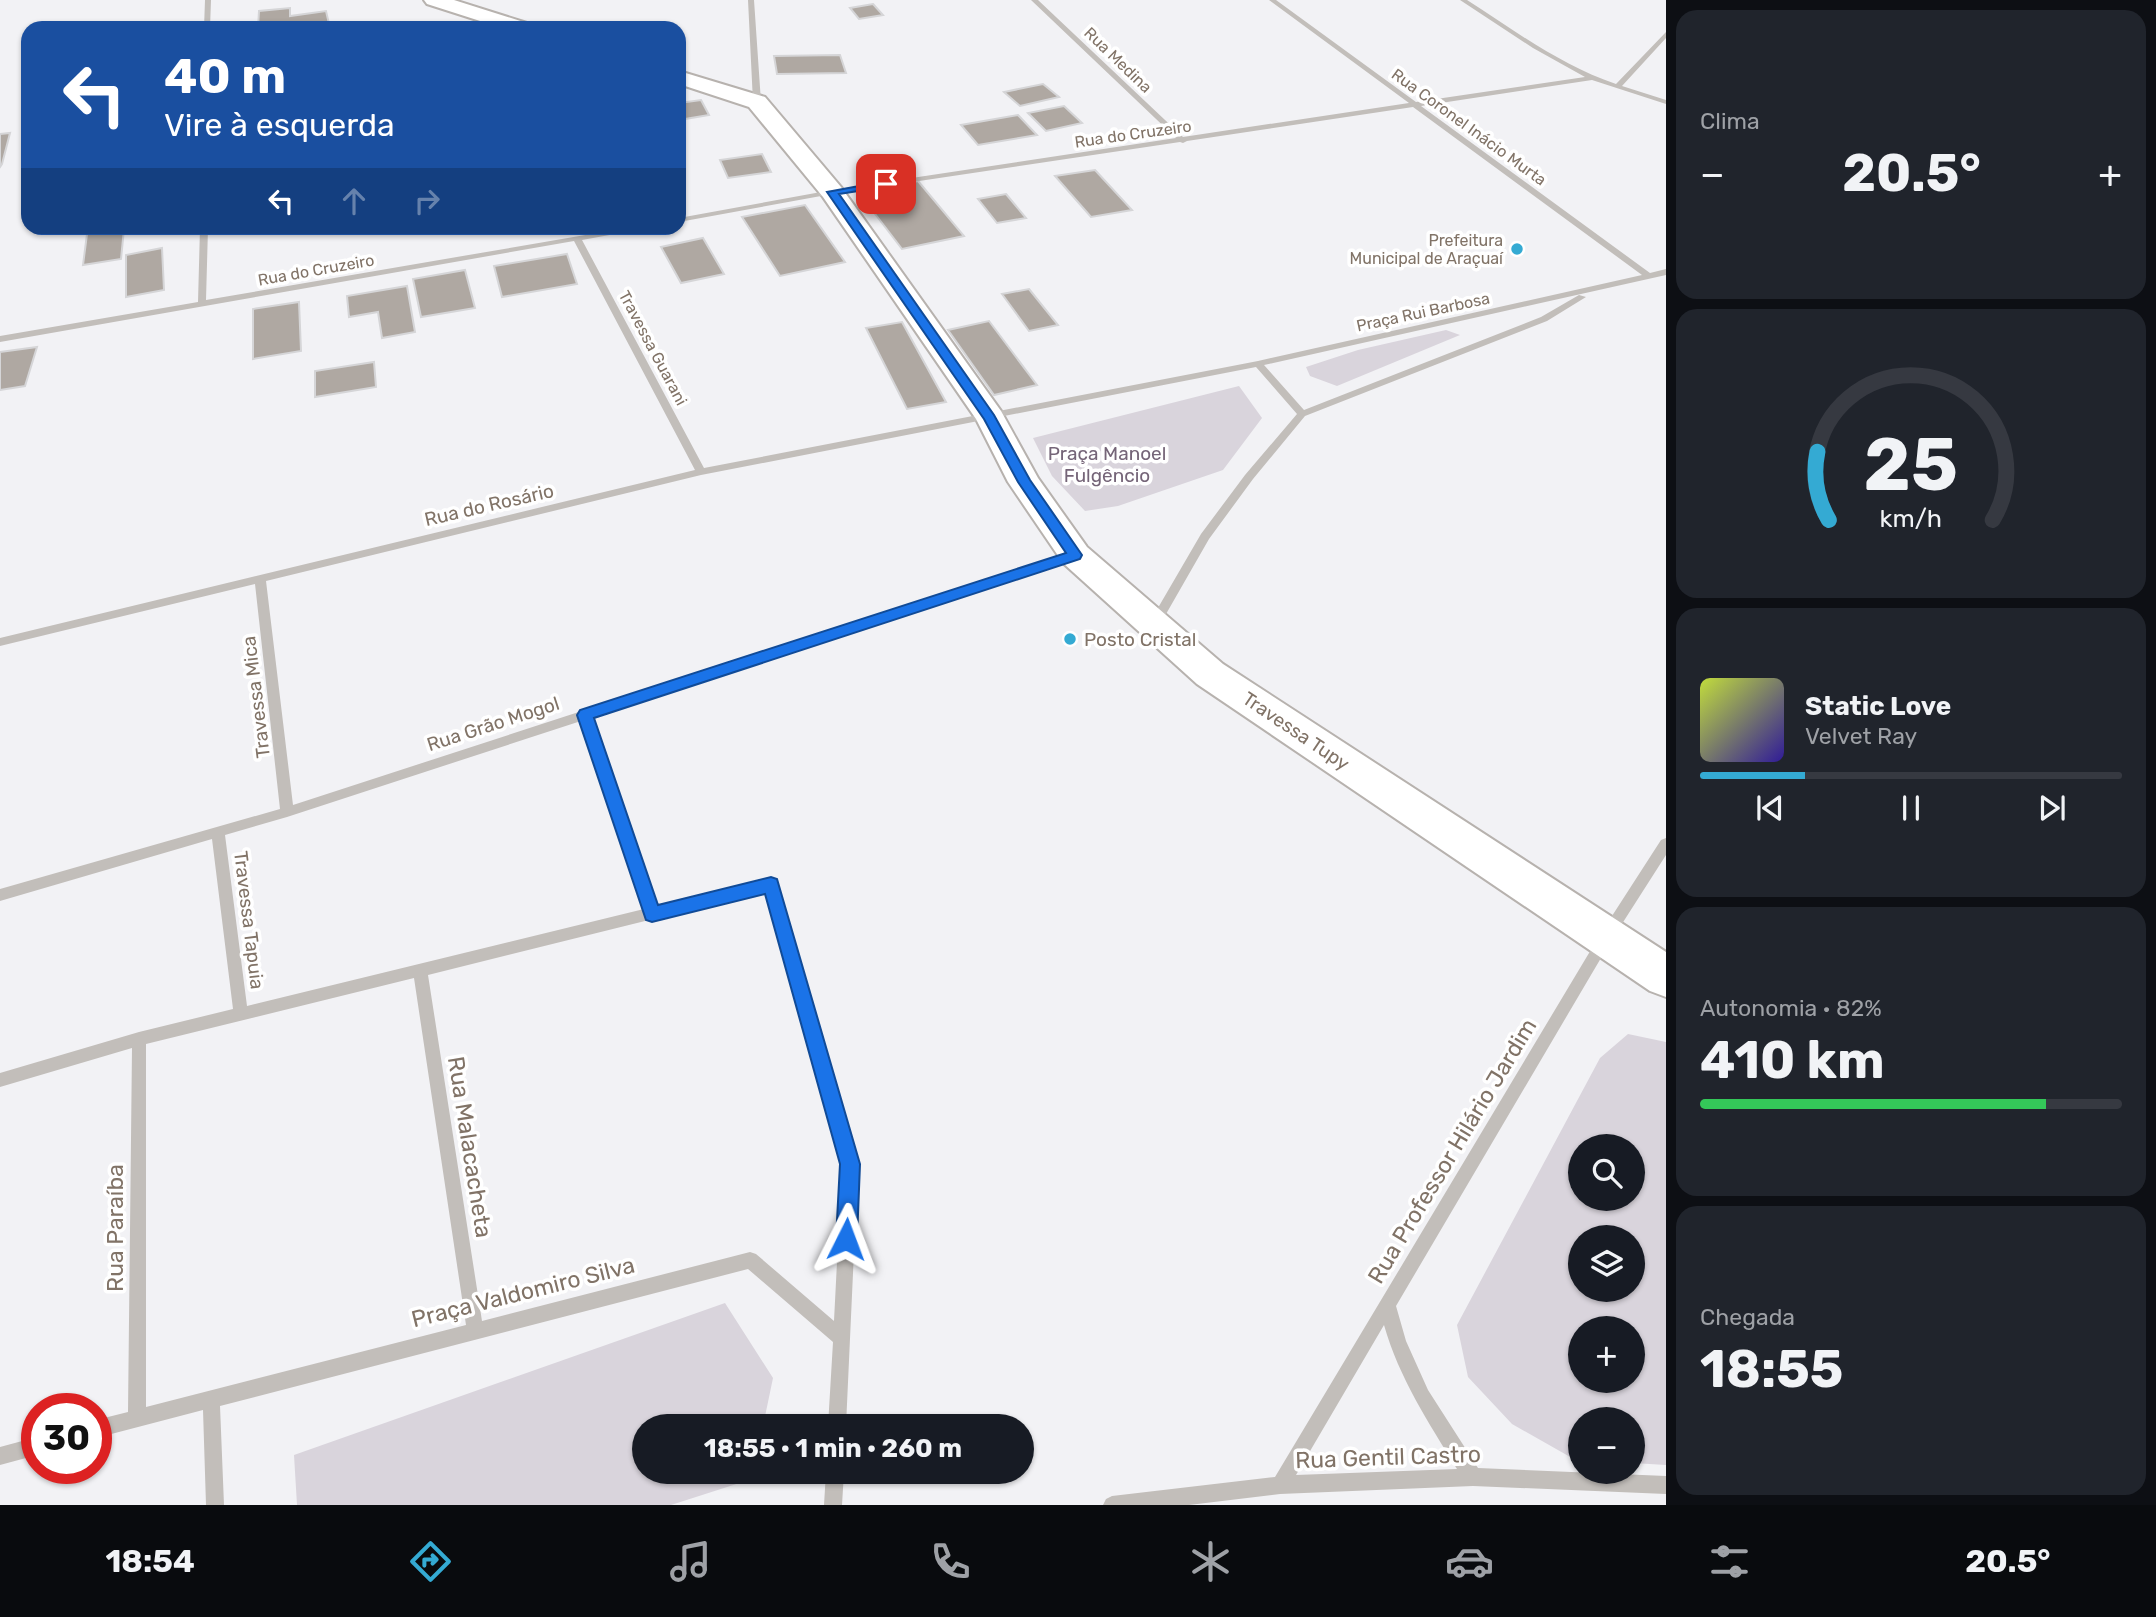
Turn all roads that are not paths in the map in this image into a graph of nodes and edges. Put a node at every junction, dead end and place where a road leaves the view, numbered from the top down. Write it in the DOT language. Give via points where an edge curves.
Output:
graph roads {
  1 [pos="208,0"];
  2 [pos="434,0"];
  3 [pos="751,0"];
  4 [pos="1034,0"];
  5 [pos="1272,0"];
  6 [pos="1463,0"];
  7 [pos="207,21"];
  8 [pos="501,21"];
  9 [pos="1666,34"];
  10 [pos="1592,78"];
  11 [pos="686,79"];
  12 [pos="1617,87"];
  13 [pos="757,102"];
  14 [pos="1666,102"];
  15 [pos="1416,105"];
  16 [pos="1183,141"];
  17 [pos="832,192"];
  18 [pos="686,219"];
  19 [pos="204,235"];
  20 [pos="599,235"];
  21 [pos="577,239"];
  22 [pos="1666,272"];
  23 [pos="1649,276"];
  24 [pos="1594,290"];
  25 [pos="202,304"];
  26 [pos="0,339"];
  27 [pos="1258,364"];
  28 [pos="1302,414"];
  29 [pos="990,418"];
  30 [pos="701,472"];
  31 [pos="1075,555"];
  32 [pos="260,578"];
  33 [pos="1154,625"];
  34 [pos="0,642"];
  35 [pos="585,715"];
  36 [pos="287,812"];
  37 [pos="218,832"];
  38 [pos="1666,844"];
  39 [pos="0,894"];
  40 [pos="652,914"];
  41 [pos="1605,937"];
  42 [pos="420,970"];
  43 [pos="1666,978"];
  44 [pos="242,1014"];
  45 [pos="139,1039"];
  46 [pos="0,1080"];
  47 [pos="1387,1305"];
  48 [pos="475,1330"];
  49 [pos="841,1338"];
  50 [pos="211,1398"];
  51 [pos="838,1414"];
  52 [pos="137,1418"];
  53 [pos="112,1425"];
  54 [pos="21,1450"];
  55 [pos="0,1456"];
  56 [pos="1473,1478"];
  57 [pos="834,1484"];
  58 [pos="1280,1485"];
  59 [pos="1666,1485"];
  60 [pos="215,1505"];
  61 [pos="833,1505"];
  62 [pos="1112,1505"];
  1 -- 7 [label="street"];
  2 -- 8 [label="main road"];
  3 -- 13 [label="street"];
  4 -- 16 [label="street, Rua Medina"];
  5 -- 15 [label="street, Rua Coronel Inácio Murta"];
  6 -- 10 [label="street"];
  9 -- 12 [label="street"];
  10 -- 12 [label="street"];
  10 -- 15 [label="street, Rua do Cruzeiro"];
  11 -- 13 [label="main road"];
  12 -- 14 [label="street"];
  13 -- 17 [label="main road, Travessa Tupy"];
  15 -- 16 [label="street, Rua do Cruzeiro"];
  15 -- 23 [label="street, Rua Coronel Inácio Murta"];
  16 -- 17 [label="street, Rua do Cruzeiro"];
  17 -- 18 [label="street, Rua do Cruzeiro"];
  17 -- 29 [label="main road, Travessa Tupy"];
  19 -- 25 [label="street"];
  20 -- 21 [label="street, Rua do Cruzeiro"];
  21 -- 25 [label="street, Rua do Cruzeiro"];
  21 -- 30 [label="street, Travessa Guarani"];
  22 -- 23 [label="street"];
  23 -- 24 [label="street, Praça Rui Barbosa"];
  24 -- 27 [label="street, Praça Rui Barbosa"];
  24 -- 28 [label="street, Praça Rui Barbosa" via="1544,319"];
  25 -- 26 [label="street, Rua do Cruzeiro"];
  27 -- 28 [label="street"];
  27 -- 29 [label="street"];
  28 -- 33 [label="street" via="1205,537"];
  29 -- 30 [label="street, Rua do Rosário"];
  29 -- 31 [label="main road, Travessa Tupy" via="1024,482"];
  30 -- 32 [label="street, Rua do Rosário"];
  31 -- 33 [label="main road, Travessa Tupy"];
  31 -- 35 [label="street, Rua Grão Mogol"];
  32 -- 34 [label="street, Rua do Rosário"];
  32 -- 36 [label="street, Travessa Mica"];
  33 -- 41 [label="main road, Travessa Tupy" via="1210,674"];
  35 -- 36 [label="street, Rua Grão Mogol"];
  35 -- 40 [label="street"];
  36 -- 37 [label="street, Rua Grão Mogol"];
  37 -- 39 [label="street, Rua Grão Mogol"];
  37 -- 44 [label="street, Travessa Tapuia"];
  38 -- 41 [label="street, Rua Professor Hilário Jardim"];
  40 -- 42 [label="street"];
  40 -- 49 [label="street" via="771,884 850,1164"];
  41 -- 43 [label="main road, Travessa Tupy"];
  41 -- 47 [label="street, Rua Professor Hilário Jardim"];
  42 -- 44 [label="street"];
  42 -- 48 [label="street, Rua Malacacheta"];
  44 -- 45 [label="street"];
  45 -- 46 [label="street"];
  45 -- 52 [label="street, Rua Paraíba"];
  47 -- 56 [label="street" via="1422,1396"];
  47 -- 58 [label="street, Rua Professor Hilário Jardim"];
  48 -- 49 [label="street, Praça Valdomiro Silva" via="750,1260"];
  48 -- 50 [label="street, Praça Valdomiro Silva"];
  49 -- 51 [label="street"];
  50 -- 52 [label="street, Praça Valdomiro Silva"];
  50 -- 60 [label="street"];
  52 -- 53 [label="street, Praça Valdomiro Silva"];
  54 -- 55 [label="street"];
  56 -- 58 [label="street, Rua Gentil Castro"];
  56 -- 59 [label="street, Rua Gentil Castro"];
  57 -- 61 [label="street"];
  58 -- 62 [label="street, Rua Gentil Castro"];
}
